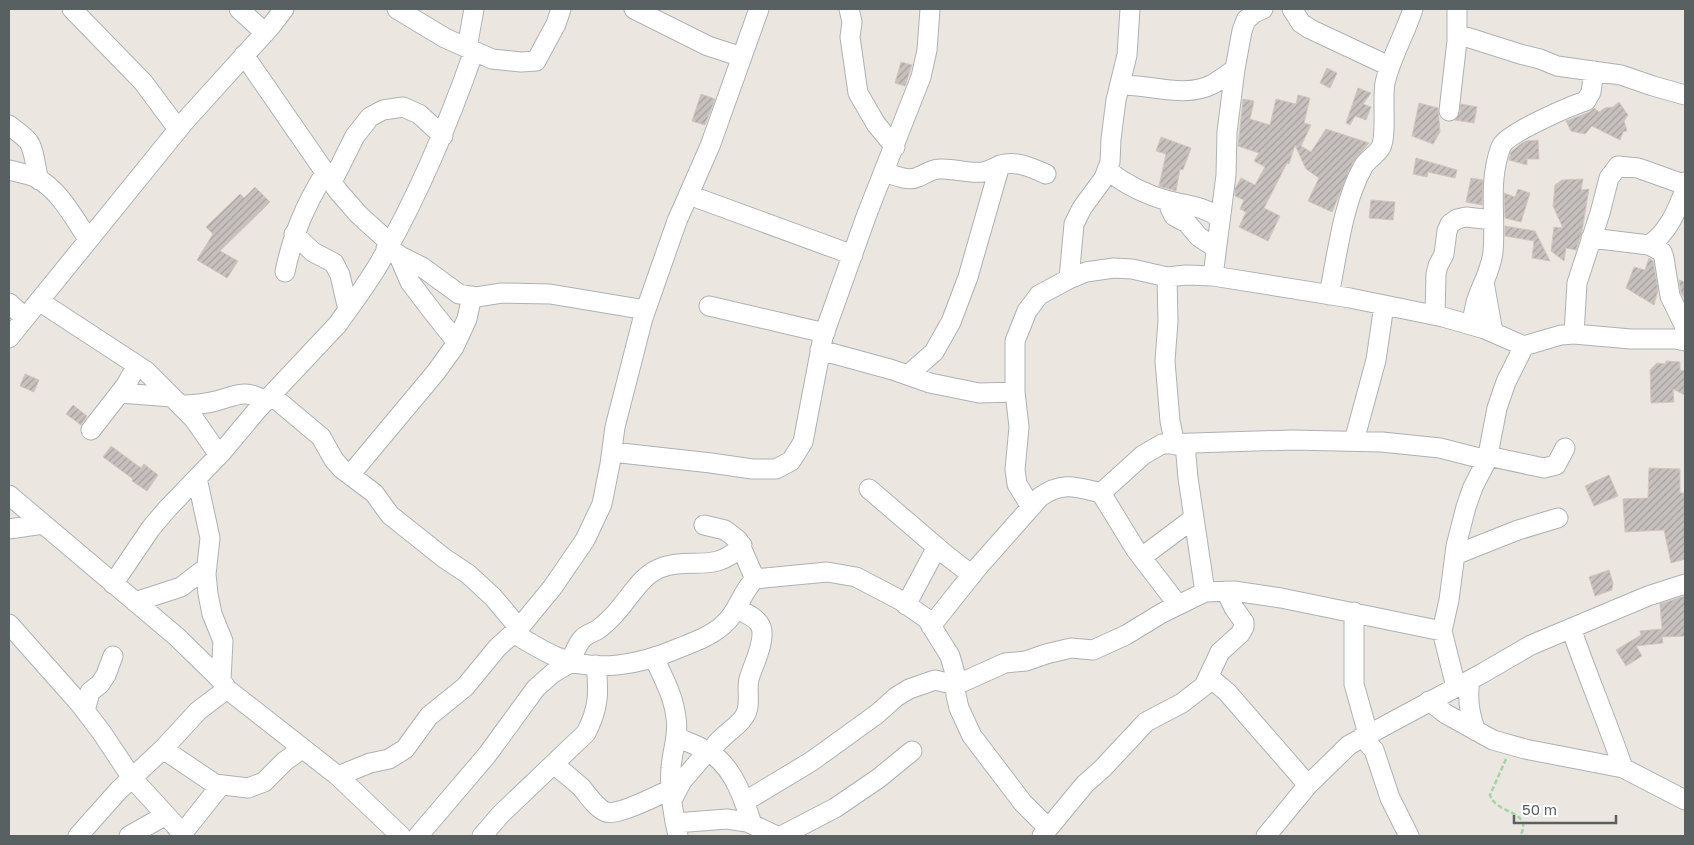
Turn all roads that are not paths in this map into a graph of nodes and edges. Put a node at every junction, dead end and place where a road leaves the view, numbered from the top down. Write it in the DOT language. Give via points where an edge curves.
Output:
graph roads {
  1 [pos="72,9"];
  2 [pos="240,9"];
  3 [pos="284,9"];
  4 [pos="397,9"];
  5 [pos="474,9"];
  6 [pos="561,9"];
  7 [pos="634,9"];
  8 [pos="759,9"];
  9 [pos="849,9"];
  10 [pos="930,9"];
  11 [pos="1130,9"];
  12 [pos="1263,9"];
  13 [pos="1292,9"];
  14 [pos="1414,9"];
  15 [pos="1457,9"];
  16 [pos="265,33"];
  17 [pos="1457,34"];
  18 [pos="470,49"];
  19 [pos="244,55"];
  20 [pos="742,58"];
  21 [pos="1389,66"];
  22 [pos="1235,69"];
  23 [pos="1594,71"];
  24 [pos="1120,85"];
  25 [pos="1200,88"];
  26 [pos="1232,90"];
  27 [pos="1685,95"];
  28 [pos="1449,111"];
  29 [pos="9,125"];
  30 [pos="178,130"];
  31 [pos="443,136"];
  32 [pos="894,146"];
  33 [pos="1000,165"];
  34 [pos="9,170"];
  35 [pos="1107,170"];
  36 [pos="884,172"];
  37 [pos="1046,174"];
  38 [pos="329,177"];
  39 [pos="39,180"];
  40 [pos="1685,182"];
  41 [pos="1685,190"];
  42 [pos="689,195"];
  43 [pos="1170,201"];
  44 [pos="1220,218"];
  45 [pos="1493,220"];
  46 [pos="294,234"];
  47 [pos="1591,238"];
  48 [pos="88,239"];
  49 [pos="1649,245"];
  50 [pos="1216,248"];
  51 [pos="391,249"];
  52 [pos="852,255"];
  53 [pos="285,272"];
  54 [pos="1213,276"];
  55 [pos="1167,277"];
  56 [pos="1069,279"];
  57 [pos="1484,280"];
  58 [pos="1329,295"];
  59 [pos="472,296"];
  60 [pos="39,301"];
  61 [pos="9,303"];
  62 [pos="1384,305"];
  63 [pos="710,306"];
  64 [pos="348,310"];
  65 [pos="646,310"];
  66 [pos="1435,315"];
  67 [pos="25,318"];
  68 [pos="1473,325"];
  69 [pos="1685,327"];
  70 [pos="1493,332"];
  71 [pos="1574,334"];
  72 [pos="9,338"];
  73 [pos="822,341"];
  74 [pos="1685,341"];
  75 [pos="456,342"];
  76 [pos="1524,346"];
  77 [pos="137,365"];
  78 [pos="908,375"];
  79 [pos="1015,392"];
  80 [pos="120,393"];
  81 [pos="269,398"];
  82 [pos="176,401"];
  83 [pos="91,430"];
  84 [pos="1354,441"];
  85 [pos="1180,444"];
  86 [pos="1565,448"];
  87 [pos="612,452"];
  88 [pos="219,455"];
  89 [pos="1488,458"];
  90 [pos="350,476"];
  91 [pos="197,478"];
  92 [pos="869,489"];
  93 [pos="1101,492"];
  94 [pos="9,495"];
  95 [pos="1031,507"];
  96 [pos="1194,518"];
  97 [pos="1558,518"];
  98 [pos="43,524"];
  99 [pos="704,525"];
  100 [pos="9,529"];
  101 [pos="742,545"];
  102 [pos="936,548"];
  103 [pos="1455,555"];
  104 [pos="1142,557"];
  105 [pos="208,567"];
  106 [pos="972,575"];
  107 [pos="755,579"];
  108 [pos="113,584"];
  109 [pos="1685,584"];
  110 [pos="1226,591"];
  111 [pos="1205,592"];
  112 [pos="135,602"];
  113 [pos="906,605"];
  114 [pos="1178,605"];
  115 [pos="736,608"];
  116 [pos="1354,612"];
  117 [pos="9,624"];
  118 [pos="931,626"];
  119 [pos="1570,628"];
  120 [pos="1442,630"];
  121 [pos="516,631"];
  122 [pos="113,656"];
  123 [pos="654,658"];
  124 [pos="571,661"];
  125 [pos="596,665"];
  126 [pos="1209,677"];
  127 [pos="1463,684"];
  128 [pos="224,685"];
  129 [pos="956,685"];
  130 [pos="1429,701"];
  131 [pos="85,711"];
  132 [pos="1476,731"];
  133 [pos="1365,736"];
  134 [pos="676,737"];
  135 [pos="302,748"];
  136 [pos="164,749"];
  137 [pos="912,751"];
  138 [pos="708,752"];
  139 [pos="554,764"];
  140 [pos="1623,768"];
  141 [pos="338,776"];
  142 [pos="132,778"];
  143 [pos="221,785"];
  144 [pos="1308,785"];
  145 [pos="1685,800"];
  146 [pos="671,810"];
  147 [pos="201,811"];
  148 [pos="166,815"];
  149 [pos="746,817"];
  150 [pos="1045,832"];
  151 [pos="183,835"];
  152 [pos="78,836"];
  153 [pos="129,836"];
  154 [pos="401,836"];
  155 [pos="418,836"];
  156 [pos="482,836"];
  157 [pos="777,836"];
  158 [pos="781,836"];
  159 [pos="1266,836"];
  160 [pos="1409,836"];
  1 -- 30 [label="street" via="143,82"];
  2 -- 16 [label="street"];
  3 -- 16 [label="street"];
  4 -- 18 [label="street"];
  5 -- 18 [label="street"];
  6 -- 18 [label="street" via="536,61 492,60"];
  7 -- 20 [label="street" via="708,46"];
  8 -- 20 [label="street"];
  9 -- 32 [label="street" via="858,93 876,124"];
  10 -- 32 [label="street" via="928,50 921,77"];
  11 -- 24 [label="street"];
  12 -- 22 [label="street" via="1246,20"];
  13 -- 21 [label="street" via="1301,23 1310,29"];
  14 -- 21 [label="street"];
  15 -- 17 [label="street"];
  16 -- 19 [label="street"];
  17 -- 23 [label="street" via="1557,66"];
  17 -- 28 [label="street"];
  18 -- 31 [label="street"];
  19 -- 30 [label="street"];
  19 -- 38 [label="street"];
  20 -- 42 [label="street"];
  21 -- 58 [label="street" via="1381,147 1363,165 1353,189"];
  22 -- 25 [label="street" via="1211,85"];
  22 -- 26 [label="street"];
  23 -- 27 [label="street" via="1621,75"];
  23 -- 45 [label="street" via="1591,92 1586,100 1514,134 1501,146 1495,167"];
  24 -- 25 [label="street" via="1136,84 1170,90"];
  24 -- 35 [label="street"];
  25 -- 26 [label="street"];
  26 -- 44 [label="street"];
  29 -- 39 [label="street" via="27,139 32,148"];
  30 -- 48 [label="street"];
  31 -- 38 [label="street" via="419,114 403,107 383,110 370,117"];
  31 -- 51 [label="street"];
  32 -- 36 [label="street"];
  33 -- 36 [label="street" via="984,172 938,169 916,179"];
  33 -- 37 [label="street" via="1022,165"];
  33 -- 78 [label="street" via="968,277 951,322 934,352"];
  34 -- 39 [label="street"];
  35 -- 43 [label="street" via="1136,189"];
  35 -- 56 [label="street" via="1074,224"];
  36 -- 52 [label="street"];
  38 -- 46 [label="street" via="311,196"];
  38 -- 51 [label="street"];
  39 -- 48 [label="street" via="63,200"];
  40 -- 47 [label="street" via="1638,168 1618,166 1609,178"];
  41 -- 49 [label="street" via="1667,226"];
  42 -- 52 [label="street"];
  42 -- 65 [label="street"];
  43 -- 44 [label="street" via="1204,208"];
  43 -- 50 [label="street" via="1174,216"];
  44 -- 50 [label="street"];
  45 -- 57 [label="street" via="1493,254"];
  45 -- 66 [label="street" via="1466,217 1450,224 1436,274"];
  46 -- 53 [label="street"];
  46 -- 64 [label="street" via="313,252 334,263 340,274"];
  47 -- 49 [label="street"];
  47 -- 71 [label="street" via="1577,283"];
  48 -- 60 [label="street"];
  49 -- 69 [label="street" via="1662,252 1670,296"];
  50 -- 54 [label="street"];
  51 -- 59 [label="street" via="459,294"];
  51 -- 64 [label="street"];
  51 -- 75 [label="street" via="410,282"];
  52 -- 73 [label="street"];
  54 -- 55 [label="street"];
  54 -- 58 [label="street"];
  55 -- 56 [label="street" via="1114,268 1086,272"];
  55 -- 85 [label="street" via="1165,361 1170,421"];
  56 -- 79 [label="street" via="1040,295 1027,311 1015,341"];
  57 -- 68 [label="street" via="1475,303"];
  57 -- 70 [label="street"];
  58 -- 62 [label="street"];
  59 -- 65 [label="street" via="520,292 550,294"];
  59 -- 75 [label="street" via="467,319"];
  60 -- 67 [label="street"];
  60 -- 77 [label="street"];
  61 -- 67 [label="street"];
  62 -- 66 [label="street"];
  62 -- 84 [label="street" via="1376,360"];
  63 -- 73 [label="street"];
  64 -- 81 [label="street"];
  65 -- 87 [label="street" via="615,427"];
  66 -- 68 [label="street"];
  67 -- 72 [label="street"];
  68 -- 70 [label="street"];
  70 -- 76 [label="street"];
  71 -- 74 [label="street"];
  71 -- 76 [label="street"];
  73 -- 78 [label="street"];
  73 -- 87 [label="street" via="803,442 792,461 776,469 752,469"];
  75 -- 90 [label="street" via="436,372"];
  76 -- 89 [label="street" via="1497,408"];
  77 -- 80 [label="street"];
  77 -- 82 [label="street"];
  78 -- 79 [label="street" via="979,393"];
  79 -- 95 [label="street" via="1019,427 1015,470 1017,484"];
  80 -- 82 [label="street"];
  80 -- 83 [label="street"];
  81 -- 82 [label="street" via="241,394 200,404"];
  81 -- 88 [label="street"];
  81 -- 90 [label="street" via="321,437 334,460"];
  82 -- 88 [label="street" via="194,419"];
  84 -- 85 [label="street"];
  84 -- 89 [label="street" via="1440,448"];
  85 -- 93 [label="street" via="1162,444 1143,455"];
  85 -- 96 [label="street"];
  86 -- 89 [label="street" via="1556,465 1544,468"];
  87 -- 121 [label="street" via="602,504 585,540 552,588"];
  88 -- 91 [label="street"];
  89 -- 103 [label="street" via="1466,507"];
  90 -- 121 [label="street" via="374,493 390,515 493,597"];
  91 -- 105 [label="street" via="210,538"];
  91 -- 108 [label="street" via="151,528"];
  92 -- 102 [label="street"];
  93 -- 95 [label="street" via="1064,486 1050,490"];
  93 -- 104 [label="street"];
  94 -- 98 [label="street"];
  95 -- 106 [label="street"];
  96 -- 104 [label="street"];
  96 -- 111 [label="street"];
  97 -- 103 [label="street"];
  98 -- 100 [label="street"];
  98 -- 108 [label="street"];
  99 -- 101 [label="street" via="725,530"];
  101 -- 107 [label="street"];
  101 -- 124 [label="street" via="723,560 674,564 653,572 613,616 584,637"];
  102 -- 106 [label="street"];
  102 -- 113 [label="street"];
  103 -- 120 [label="street"];
  104 -- 114 [label="street"];
  105 -- 112 [label="street" via="180,587"];
  105 -- 128 [label="street" via="212,614 223,641"];
  106 -- 118 [label="street"];
  107 -- 113 [label="street" via="827,572 846,575 856,577"];
  107 -- 115 [label="street" via="748,585"];
  108 -- 112 [label="street"];
  109 -- 119 [label="street"];
  110 -- 111 [label="street"];
  110 -- 116 [label="street"];
  110 -- 126 [label="street" via="1244,627 1220,652"];
  111 -- 114 [label="street"];
  112 -- 128 [label="street" via="177,637"];
  113 -- 118 [label="street"];
  114 -- 129 [label="street" via="1093,650 1071,648 1026,661 1005,663"];
  115 -- 123 [label="street" via="724,625 706,637"];
  115 -- 138 [label="street" via="757,620 762,636 748,682 744,718"];
  116 -- 120 [label="street"];
  116 -- 133 [label="street" via="1354,684"];
  117 -- 131 [label="street"];
  118 -- 129 [label="street" via="950,656"];
  119 -- 127 [label="street" via="1531,645"];
  119 -- 140 [label="street"];
  120 -- 127 [label="street" via="1452,677"];
  121 -- 124 [label="street" via="557,658"];
  121 -- 141 [label="street" via="497,648 465,687 429,716 405,749"];
  122 -- 131 [label="street" via="106,675 90,692"];
  123 -- 125 [label="street" via="615,666"];
  123 -- 134 [label="street" via="673,704"];
  124 -- 125 [label="street"];
  124 -- 155 [label="street" via="536,688 487,754"];
  125 -- 139 [label="street" via="598,702 594,718 586,733"];
  126 -- 144 [label="street" via="1227,692"];
  126 -- 150 [label="street" via="1204,686 1182,703 1146,722 1085,784"];
  127 -- 130 [label="street"];
  127 -- 132 [label="street"];
  128 -- 135 [label="street"];
  128 -- 136 [label="street"];
  129 -- 149 [label="street" via="935,680 896,697 812,761 761,792"];
  129 -- 150 [label="street" via="959,708 972,736"];
  130 -- 132 [label="street"];
  130 -- 133 [label="street"];
  131 -- 142 [label="street"];
  132 -- 140 [label="street" via="1511,745"];
  133 -- 144 [label="street" via="1349,745"];
  133 -- 160 [label="street" via="1374,750 1390,798"];
  134 -- 138 [label="street"];
  134 -- 146 [label="street" via="670,770"];
  135 -- 141 [label="street"];
  135 -- 143 [label="street" via="264,782 248,788"];
  136 -- 142 [label="street"];
  136 -- 143 [label="street"];
  137 -- 158 [label="street" via="835,808"];
  138 -- 146 [label="street" via="682,781"];
  138 -- 149 [label="street" via="726,768"];
  139 -- 146 [label="street" via="607,813"];
  139 -- 156 [label="street"];
  140 -- 145 [label="street"];
  141 -- 154 [label="street"];
  142 -- 148 [label="street"];
  142 -- 152 [label="street"];
  143 -- 147 [label="street"];
  144 -- 159 [label="street"];
  146 -- 149 [label="street" via="722,819"];
  147 -- 148 [label="street" via="176,811"];
  147 -- 151 [label="street"];
  148 -- 151 [label="street"];
  148 -- 153 [label="street"];
  149 -- 157 [label="street"];
}
